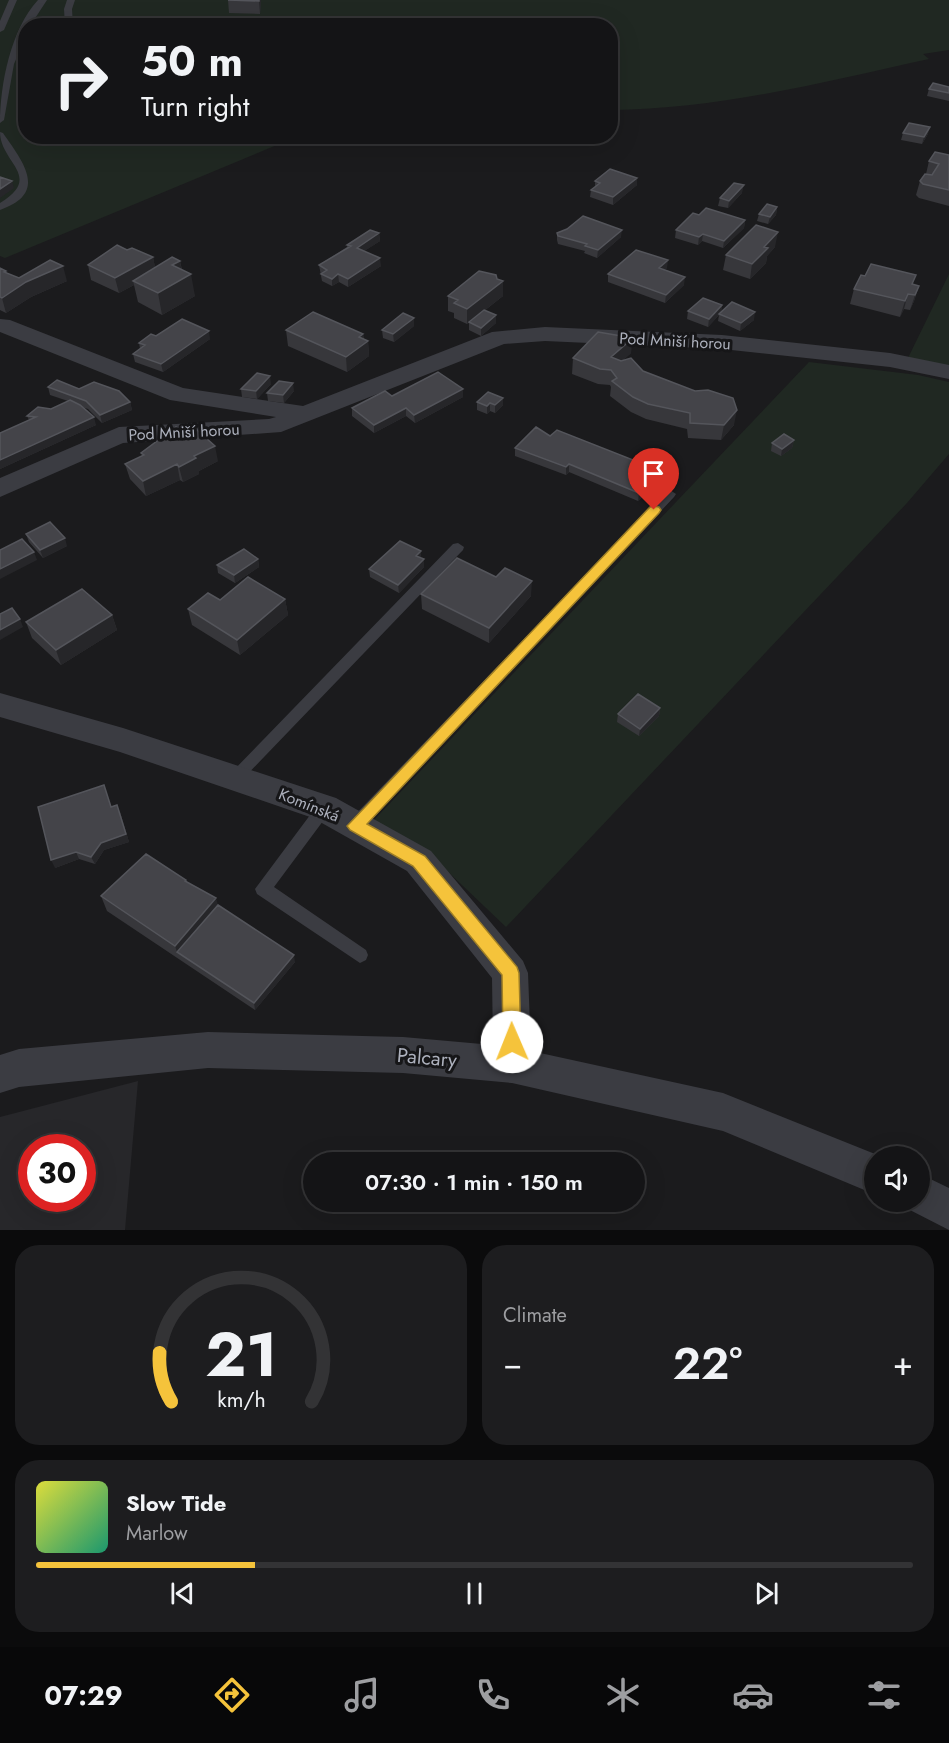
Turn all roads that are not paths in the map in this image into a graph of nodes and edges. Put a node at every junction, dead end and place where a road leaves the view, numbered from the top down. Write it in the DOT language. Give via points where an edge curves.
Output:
graph roads {
  1 [pos="13,0"];
  2 [pos="43,0"];
  3 [pos="71,0"];
  4 [pos="31,18"];
  5 [pos="69,18"];
  6 [pos="0,30"];
  7 [pos="18,45"];
  8 [pos="0,120"];
  9 [pos="0,135"];
  10 [pos="0,207"];
  11 [pos="2,325"];
  12 [pos="949,372"];
  13 [pos="306,414"];
  14 [pos="0,489"];
  15 [pos="670,494"];
  16 [pos="458,547"];
  17 [pos="0,705"];
  18 [pos="236,778"];
  19 [pos="324,808"];
  20 [pos="355,826"];
  21 [pos="360,955"];
  22 [pos="512,1065"];
  23 [pos="0,1074"];
  24 [pos="864,1170"];
  25 [pos="930,1200"];
  26 [pos="949,1210"];
  1 -- 6 [label="lane"];
  2 -- 4 [label="lane"];
  3 -- 5 [label="lane"];
  7 -- 8 [label="lane" via="10,64"];
  9 -- 10 [label="lane" via="25,176 25,184 21,193"];
  11 -- 13 [label="street, Pod Mniší horou" via="178,395"];
  12 -- 13 [label="street, Pod Mniší horou" via="890,360 722,342 545,334 500,338"];
  13 -- 14 [label="street, Pod Mniší horou" via="272,427 119,435"];
  15 -- 20 [label="lane"];
  16 -- 18 [label="lane"];
  17 -- 18 [label="street, Komínská"];
  18 -- 19 [label="street, Komínská"];
  19 -- 20 [label="street, Komínská"];
  19 -- 21 [label="lane" via="263,889"];
  20 -- 22 [label="street, Komínská" via="419,861 510,973"];
  22 -- 23 [label="street, Palcary" via="403,1055 208,1050 19,1068"];
  22 -- 24 [label="street, Palcary" via="723,1112"];
  25 -- 26 [label="street"];
}
